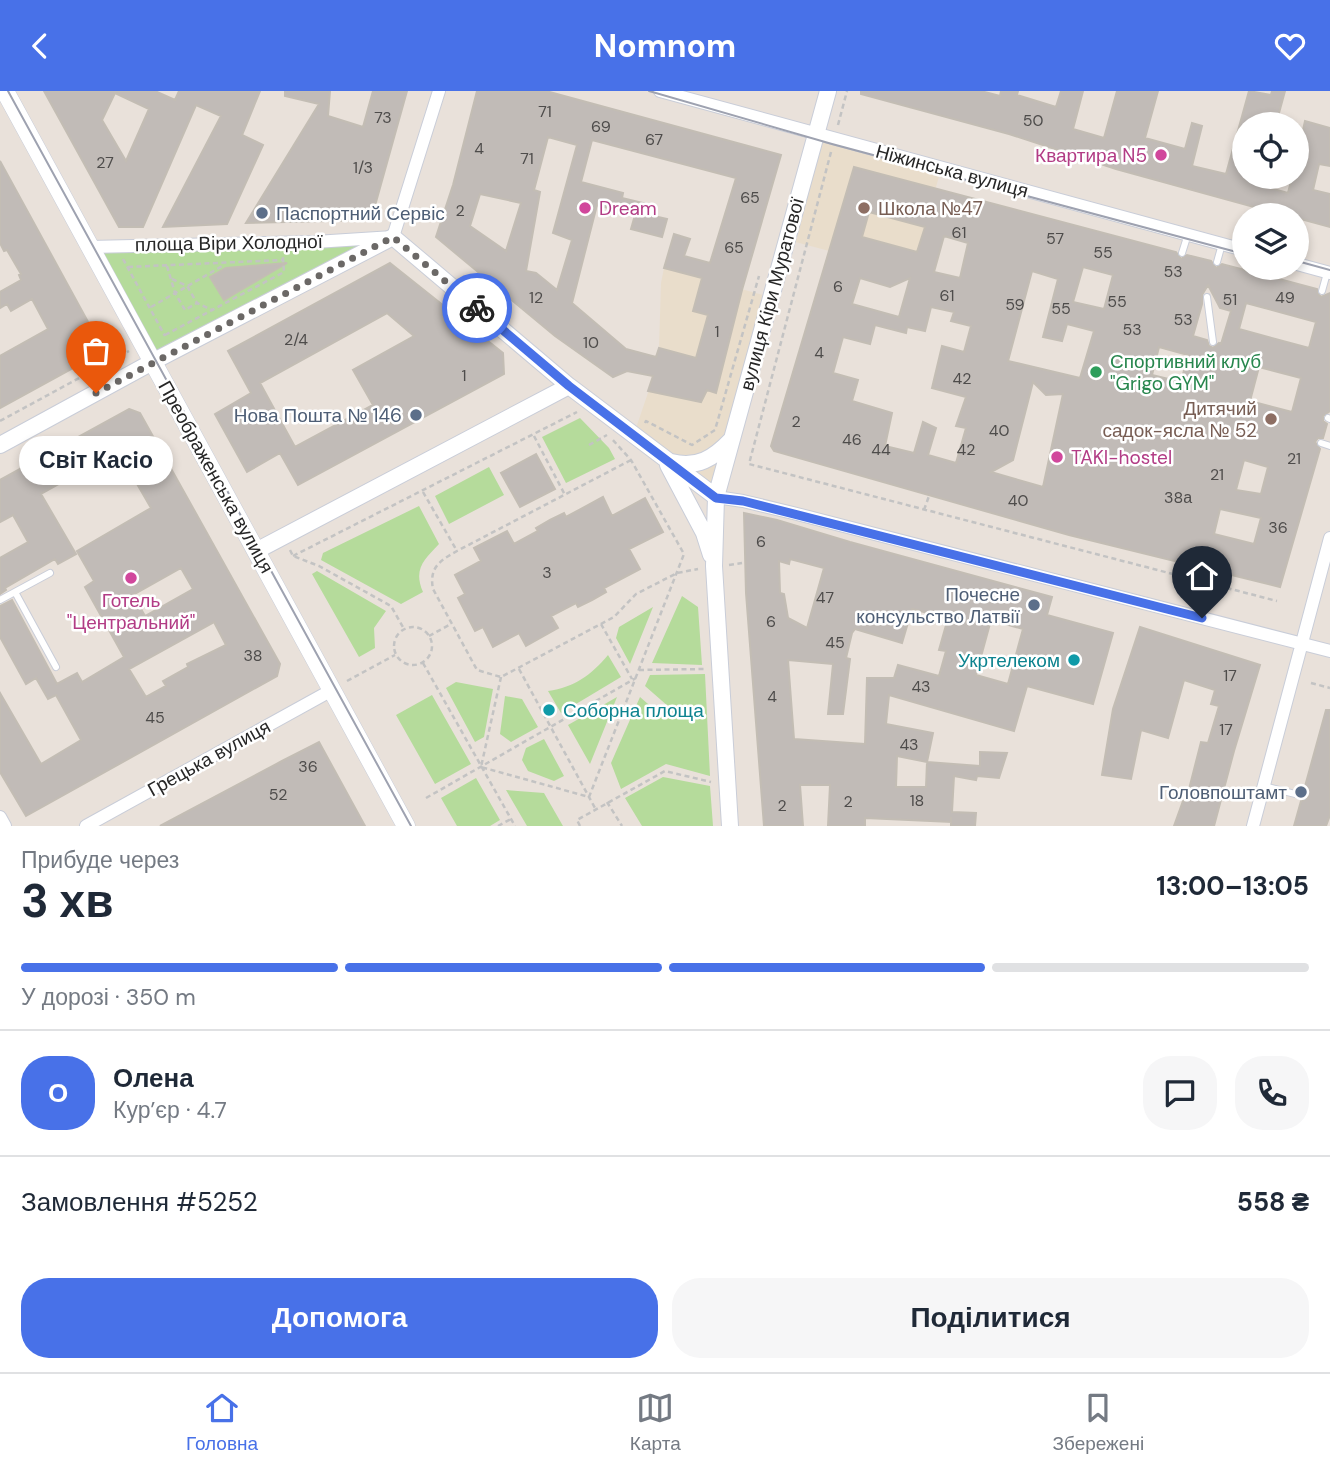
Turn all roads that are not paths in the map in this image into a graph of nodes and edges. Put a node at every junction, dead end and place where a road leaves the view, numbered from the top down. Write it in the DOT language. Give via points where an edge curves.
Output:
graph roads {
  1 [pos="5,91"];
  2 [pos="439,91"];
  3 [pos="660,91"];
  4 [pos="828,91"];
  5 [pos="816,135"];
  6 [pos="1188,235"];
  7 [pos="393,237"];
  8 [pos="1222,244"];
  9 [pos="89,247"];
  10 [pos="1232,247"];
  11 [pos="1182,253"];
  12 [pos="1217,262"];
  13 [pos="1309,267"];
  14 [pos="1328,273"];
  15 [pos="1322,291"];
  16 [pos="1207,297"];
  17 [pos="1213,342"];
  18 [pos="153,362"];
  19 [pos="569,386"];
  20 [pos="733,438"];
  21 [pos="1321,443"];
  22 [pos="0,445"];
  23 [pos="1330,446"];
  24 [pos="665,460"];
  25 [pos="716,498"];
  26 [pos="1330,538"];
  27 [pos="256,551"];
  28 [pos="714,566"];
  29 [pos="50,573"];
  30 [pos="15,592"];
  31 [pos="0,600"];
  32 [pos="1301,644"];
  33 [pos="1330,651"];
  34 [pos="56,667"];
  35 [pos="332,690"];
  36 [pos="1264,786"];
  37 [pos="1303,796"];
  38 [pos="0,817"];
  39 [pos="5,826"];
  40 [pos="86,826"];
  41 [pos="406,826"];
  42 [pos="730,826"];
  43 [pos="1253,826"];
  1 -- 9 [label="main road, Преображенська вулиця"];
  2 -- 7 [label="street"];
  3 -- 5 [label="street, Ніжинська вулиця"];
  4 -- 5 [label="street, вулиця Кіри Муратової"];
  5 -- 6 [label="street, Ніжинська вулиця"];
  5 -- 20 [label="street, вулиця Кіри Муратової"];
  6 -- 8 [label="street, Ніжинська вулиця"];
  6 -- 11 [label="lane"];
  7 -- 9 [label="street, площа Віри Холодної"];
  7 -- 18 [label="street, площа Віри Холодної"];
  7 -- 19 [label="street"];
  8 -- 10 [label="street, Ніжинська вулиця"];
  8 -- 12 [label="lane"];
  9 -- 18 [label="main road, Преображенська вулиця"];
  13 -- 14 [label="street"];
  14 -- 15 [label="lane"];
  16 -- 17 [label="lane"];
  18 -- 22 [label="street, площа Віри Холодної"];
  18 -- 27 [label="main road, Преображенська вулиця"];
  19 -- 24 [label="street"];
  19 -- 27 [label="street"];
  20 -- 24 [label="street" via="702,463 685,466"];
  20 -- 25 [label="street, вулиця Кіри Муратової"];
  21 -- 23 [label="lane"];
  24 -- 25 [label="street"];
  24 -- 28 [label="street" via="704,533"];
  25 -- 28 [label="street"];
  25 -- 32 [label="street" via="780,510"];
  26 -- 32 [label="street"];
  27 -- 35 [label="main road, Преображенська вулиця"];
  28 -- 42 [label="street"];
  29 -- 30 [label="lane"];
  30 -- 31 [label="lane"];
  30 -- 34 [label="lane"];
  32 -- 33 [label="street"];
  32 -- 36 [label="street"];
  35 -- 40 [label="street, Грецька вулиця"];
  35 -- 41 [label="main road, Преображенська вулиця"];
  36 -- 37 [label="lane"];
  36 -- 43 [label="street"];
  38 -- 39 [label="street"];
}
